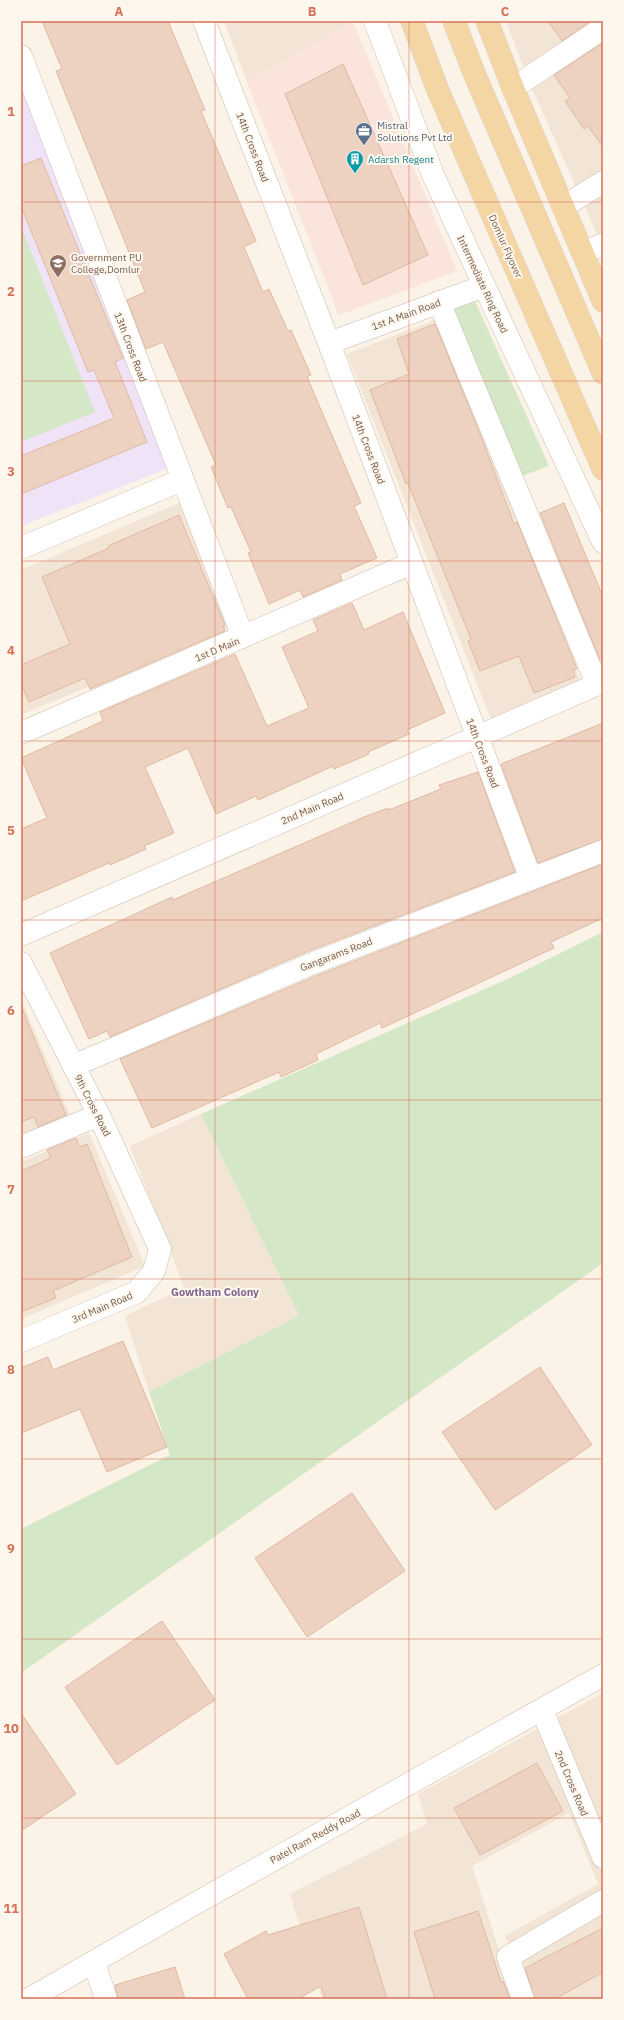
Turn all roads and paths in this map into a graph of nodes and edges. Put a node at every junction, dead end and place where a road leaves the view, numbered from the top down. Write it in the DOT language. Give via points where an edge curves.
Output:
graph roads {
  1 [pos="204,21"];
  2 [pos="375,21"];
  3 [pos="412,21"];
  4 [pos="454,21"];
  5 [pos="487,21"];
  6 [pos="603,28"];
  7 [pos="21,56"];
  8 [pos="513,88"];
  9 [pos="603,182"];
  10 [pos="563,207"];
  11 [pos="603,244"];
  12 [pos="583,254"];
  13 [pos="484,286"];
  14 [pos="603,301"];
  15 [pos="439,302"];
  16 [pos="329,343"];
  17 [pos="603,373"];
  18 [pos="603,469"];
  19 [pos="182,480"];
  20 [pos="603,542"];
  21 [pos="21,548"];
  22 [pos="412,563"];
  23 [pos="243,637"];
  24 [pos="600,683"];
  25 [pos="21,733"];
  26 [pos="477,737"];
  27 [pos="603,851"];
  28 [pos="531,879"];
  29 [pos="21,935"];
  30 [pos="21,963"];
  31 [pos="73,1066"];
  32 [pos="99,1115"];
  33 [pos="21,1147"];
  34 [pos="160,1249"];
  35 [pos="21,1341"];
  36 [pos="603,1675"];
  37 [pos="542,1710"];
  38 [pos="603,1857"];
  39 [pos="603,1901"];
  40 [pos="94,1962"];
  41 [pos="29,1999"];
  42 [pos="106,1999"];
  43 [pos="523,1999"];
  1 -- 16 [label="street, 14th Cross Road"];
  2 -- 13 [label="street, Intermediate Ring Road" via="433,175"];
  3 -- 18 [label="main road, Domlur Flyover" via="437,88"];
  4 -- 17 [label="main road"];
  5 -- 8 [label="main road"];
  6 -- 8 [label="street"];
  7 -- 19 [label="street, 13th Cross Road"];
  8 -- 10 [label="main road"];
  9 -- 10 [label="street"];
  10 -- 12 [label="main road"];
  11 -- 12 [label="street"];
  12 -- 14 [label="main road"];
  13 -- 15 [label="street, 1st A Main Road"];
  13 -- 20 [label="street, Intermediate Ring Road"];
  15 -- 16 [label="street, 1st A Main Road"];
  15 -- 24 [label="street"];
  16 -- 22 [label="street, 14th Cross Road"];
  19 -- 21 [label="street"];
  19 -- 23 [label="street, 13th Cross Road"];
  22 -- 23 [label="street, 1st D Main"];
  22 -- 26 [label="street, 14th Cross Road"];
  23 -- 25 [label="street, 1st D Main"];
  24 -- 26 [label="street, 2nd Main Road"];
  26 -- 28 [label="street, 14th Cross Road"];
  26 -- 29 [label="street, 2nd Main Road"];
  27 -- 28 [label="street, Gangarams Road"];
  28 -- 31 [label="street, Gangarams Road" via="311,964"];
  30 -- 31 [label="street, 9th Cross Road"];
  31 -- 32 [label="street, 9th Cross Road"];
  32 -- 33 [label="street"];
  32 -- 34 [label="street, 9th Cross Road"];
  34 -- 35 [label="street, 3rd Main Road" via="154,1271 138,1292"];
  36 -- 37 [label="street, Patel Ram Reddy Road"];
  37 -- 38 [label="street, 2nd Cross Road"];
  37 -- 40 [label="street, Patel Ram Reddy Road" via="189,1906"];
  39 -- 43 [label="street" via="508,1957"];
  40 -- 41 [label="street, Patel Ram Reddy Road"];
  40 -- 42 [label="street"];
}
